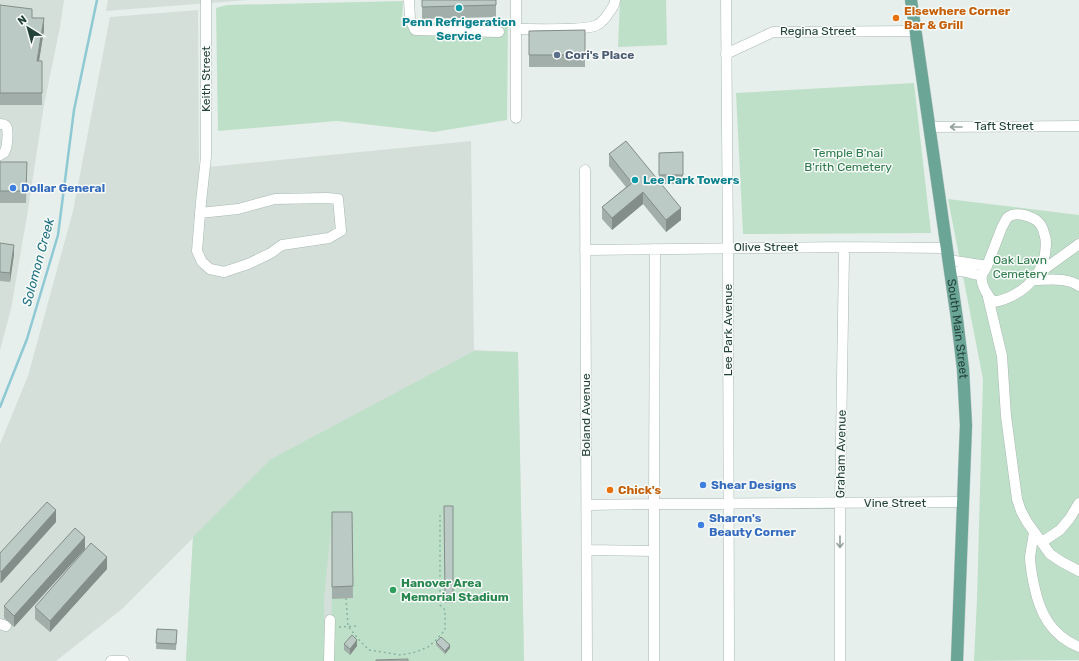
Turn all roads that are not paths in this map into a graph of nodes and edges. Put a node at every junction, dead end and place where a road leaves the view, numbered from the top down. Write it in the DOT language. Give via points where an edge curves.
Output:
graph roads {
  1 [pos="206,0"];
  2 [pos="409,0"];
  3 [pos="516,0"];
  4 [pos="615,0"];
  5 [pos="726,0"];
  6 [pos="911,0"];
  7 [pos="516,29"];
  8 [pos="916,31"];
  9 [pos="499,32"];
  10 [pos="726,54"];
  11 [pos="516,118"];
  12 [pos="0,124"];
  13 [pos="1079,126"];
  14 [pos="929,127"];
  15 [pos="0,155"];
  16 [pos="585,170"];
  17 [pos="200,213"];
  18 [pos="1079,244"];
  19 [pos="843,247"];
  20 [pos="728,248"];
  21 [pos="946,248"];
  22 [pos="655,249"];
  23 [pos="585,250"];
  24 [pos="955,261"];
  25 [pos="987,266"];
  26 [pos="950,272"];
  27 [pos="982,276"];
  28 [pos="1036,277"];
  29 [pos="1079,286"];
  30 [pos="988,296"];
  31 [pos="963,502"];
  32 [pos="840,503"];
  33 [pos="1079,503"];
  34 [pos="654,504"];
  35 [pos="729,504"];
  36 [pos="587,505"];
  37 [pos="1034,532"];
  38 [pos="1042,542"];
  39 [pos="587,550"];
  40 [pos="654,551"];
  41 [pos="1079,571"];
  42 [pos="330,623"];
  43 [pos="1079,647"];
  44 [pos="110,661"];
  45 [pos="124,661"];
  46 [pos="329,661"];
  47 [pos="587,661"];
  48 [pos="654,661"];
  49 [pos="729,661"];
  50 [pos="840,661"];
  51 [pos="957,661"];
  1 -- 17 [label="street, Keith Street" via="206,157"];
  2 -- 9 [label="street" via="410,19 415,30"];
  3 -- 7 [label="street"];
  4 -- 7 [label="street" via="610,11 596,25"];
  5 -- 10 [label="street, Lee Park Avenue"];
  6 -- 8 [label="main road, South Main Street"];
  7 -- 11 [label="street"];
  8 -- 10 [label="street, Regina Street" via="773,32"];
  8 -- 14 [label="main road, South Main Street"];
  10 -- 20 [label="street, Lee Park Avenue"];
  12 -- 15 [label="street" via="8,131 6,151"];
  13 -- 14 [label="street, Taft Street, one-way"];
  14 -- 21 [label="main road, South Main Street"];
  16 -- 23 [label="street, Boland Avenue"];
  17 -- 17 [label="street, Keith Street" via="197,251 202,262 210,269 224,272 248,264 282,245 329,238 341,231 338,199 275,199 238,209"];
  18 -- 28 [label="street"];
  19 -- 20 [label="street, Olive Street"];
  19 -- 21 [label="street, Olive Street"];
  19 -- 32 [label="street, Graham Avenue"];
  20 -- 22 [label="street, Olive Street"];
  20 -- 35 [label="street, Lee Park Avenue"];
  21 -- 26 [label="main road, South Main Street"];
  22 -- 23 [label="street, Olive Street"];
  22 -- 34 [label="street"];
  23 -- 36 [label="street, Boland Avenue"];
  24 -- 25 [label="street"];
  25 -- 27 [label="street"];
  25 -- 28 [label="street" via="1005,221 1010,216 1020,214 1036,220 1044,232 1047,243 1042,266"];
  26 -- 27 [label="street" via="961,271"];
  26 -- 31 [label="main road, South Main Street" via="963,369 966,425"];
  27 -- 30 [label="street"];
  28 -- 29 [label="street" via="1062,279"];
  28 -- 30 [label="street" via="1004,300 994,302"];
  30 -- 37 [label="street" via="1002,356 1006,416 1017,498 1021,511"];
  31 -- 32 [label="street, Vine Street"];
  31 -- 51 [label="main road, South Main Street"];
  32 -- 35 [label="street, Vine Street"];
  32 -- 50 [label="street, Graham Avenue, one-way"];
  33 -- 38 [label="street" via="1060,530"];
  34 -- 35 [label="street, Vine Street"];
  34 -- 36 [label="street, Vine Street"];
  34 -- 40 [label="street"];
  35 -- 49 [label="street, Lee Park Avenue"];
  36 -- 39 [label="street, Boland Avenue"];
  37 -- 38 [label="street"];
  37 -- 43 [label="street" via="1030,557 1036,596 1050,626 1059,636"];
  38 -- 41 [label="street" via="1050,554"];
  39 -- 40 [label="street"];
  39 -- 47 [label="street, Boland Avenue"];
  40 -- 48 [label="street"];
  42 -- 46 [label="street"];
  44 -- 45 [label="street"];
}
